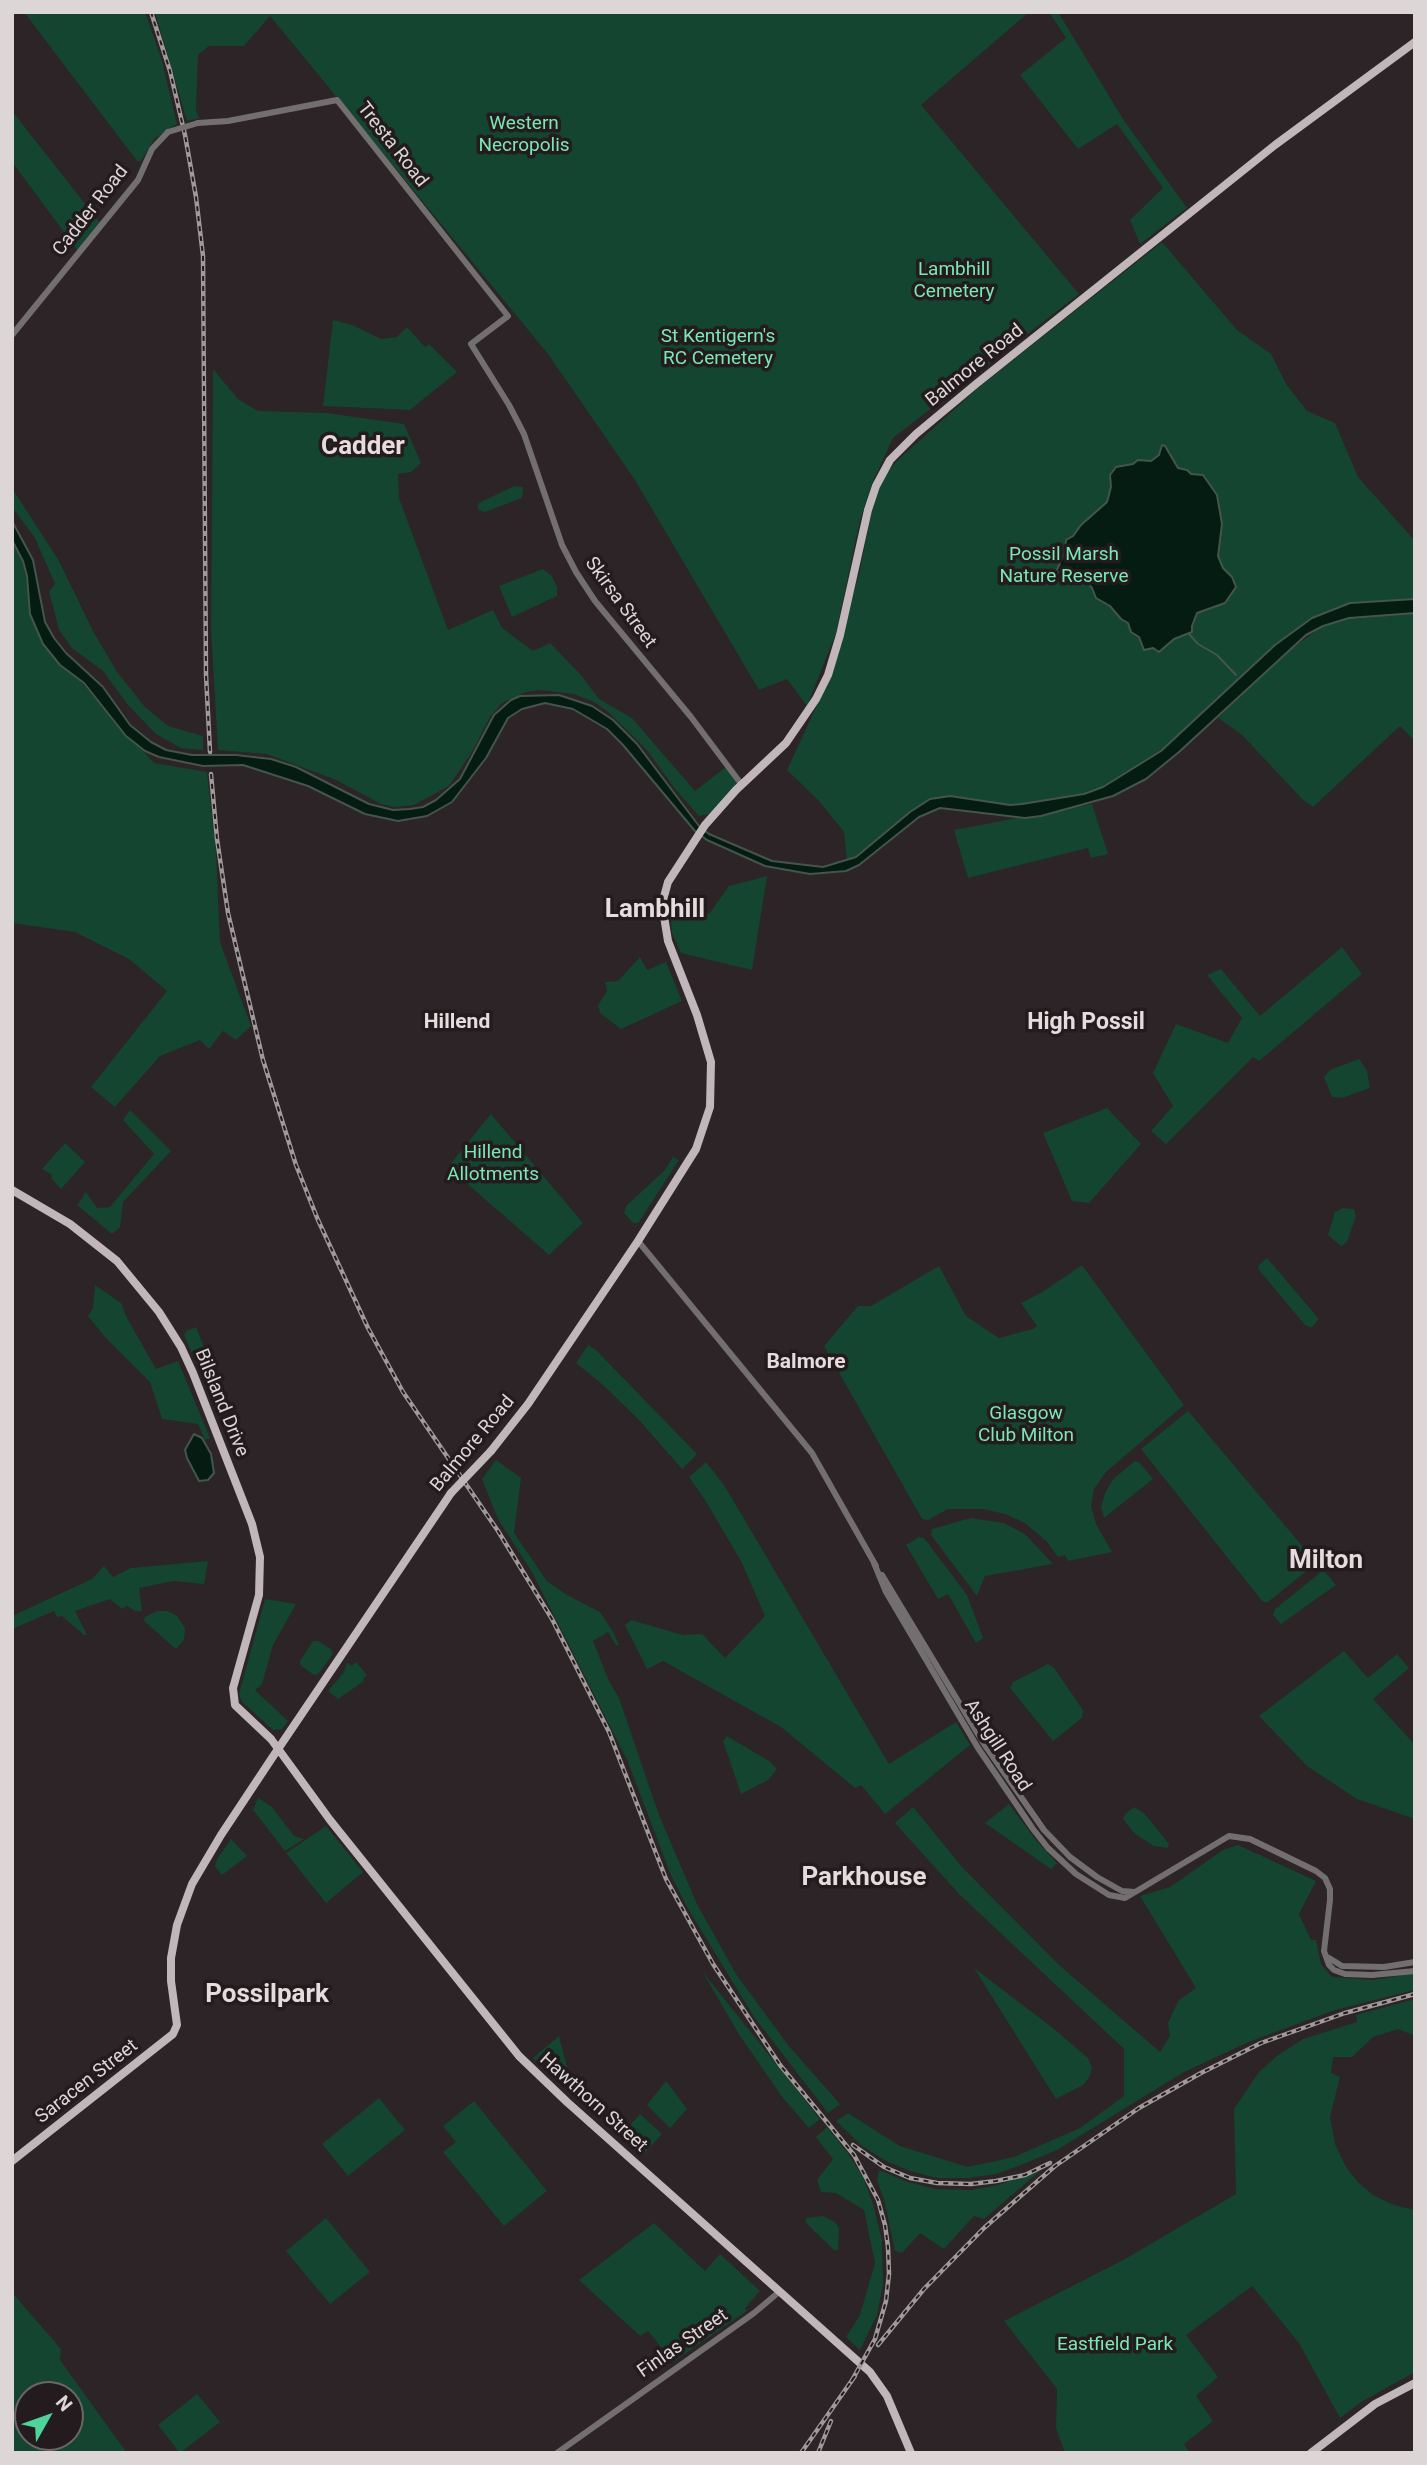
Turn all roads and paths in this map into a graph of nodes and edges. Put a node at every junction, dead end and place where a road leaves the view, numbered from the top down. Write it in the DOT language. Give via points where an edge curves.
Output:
graph roads {
  1 [pos="1415,42"];
  2 [pos="200,123"];
  3 [pos="12,335"];
  4 [pos="471,344"];
  5 [pos="742,785"];
  6 [pos="12,1190"];
  7 [pos="638,1241"];
  8 [pos="232,1697"];
  9 [pos="278,1748"];
  10 [pos="1324,1951"];
  11 [pos="1415,1962"];
  12 [pos="1415,1971"];
  13 [pos="177,2025"];
  14 [pos="12,2161"];
  15 [pos="779,2292"];
  16 [pos="1415,2384"];
  17 [pos="557,2453"];
  18 [pos="911,2453"];
  19 [pos="1311,2453"];
  1 -- 5 [label="main road, Balmore Road" via="1275,145 900,449 883,472 868,510 828,675 796,730"];
  2 -- 3 [label="street, Cadder Road, bridge" via="168,132 152,149 138,180"];
  2 -- 4 [label="street, Tresta Road" via="337,100 508,316"];
  4 -- 5 [label="street, Skirsa Street" via="524,434 553,523 576,572"];
  5 -- 7 [label="main road, Balmore Road" via="699,833 668,882 662,904 668,941 711,1062 710,1107 696,1149"];
  6 -- 8 [label="main road, Bilsland Drive" via="70,1224 117,1261 159,1312 193,1373 252,1524 260,1557 257,1606"];
  7 -- 9 [label="main road, Balmore Road, bridge" via="520,1415 451,1493"];
  7 -- 10 [label="street, Ashgill Road" via="812,1453 984,1744 1044,1830 1070,1857 1122,1891 1137,1892 1230,1836 1250,1839 1325,1878 1330,1899"];
  8 -- 9 [label="main road, Hawthorn Street"];
  9 -- 13 [label="main road, Balmore Road" via="205,1861 183,1906 171,1958"];
  9 -- 15 [label="main road, Hawthorn Street" via="519,2056"];
  10 -- 11 [label="street" via="1342,1966"];
  10 -- 12 [label="street" via="1329,1965 1345,1974"];
  13 -- 14 [label="main road, Saracen Street" via="173,2034"];
  15 -- 17 [label="street, Finlas Street"];
  15 -- 18 [label="main road, Hawthorn Street" via="877,2379"];
  16 -- 19 [label="main road" via="1375,2404"];
}
